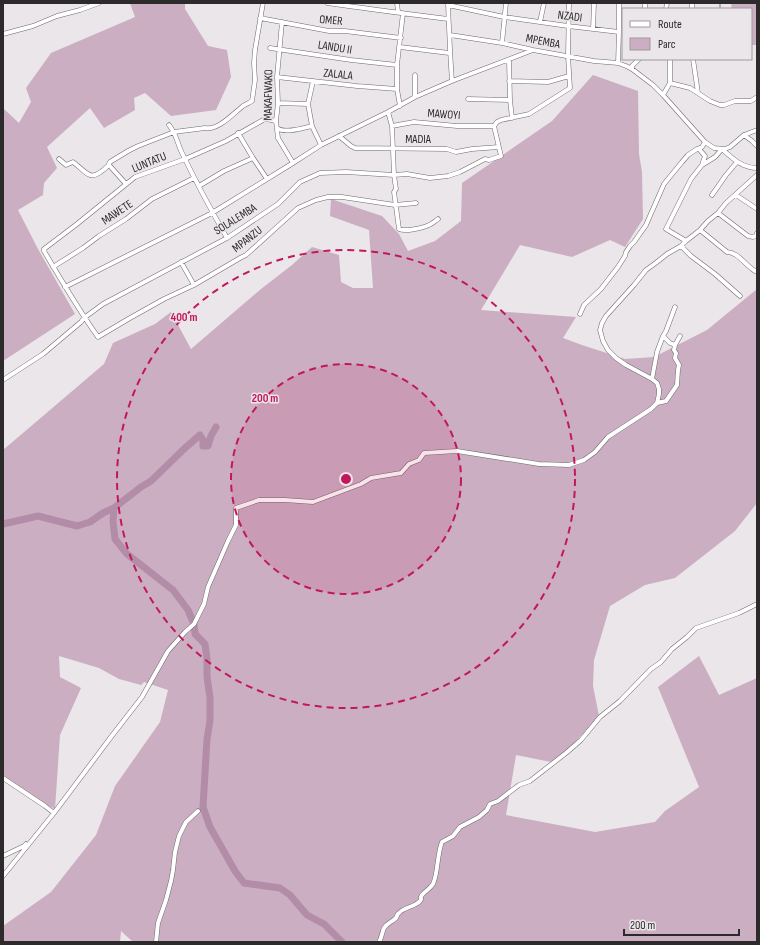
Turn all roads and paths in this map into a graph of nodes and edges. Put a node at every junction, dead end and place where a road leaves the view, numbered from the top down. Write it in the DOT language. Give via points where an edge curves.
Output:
graph roads {
  1 [pos="99,3"];
  2 [pos="263,3"];
  3 [pos="327,3"];
  4 [pos="397,3"];
  5 [pos="506,3"];
  6 [pos="544,3"];
  7 [pos="569,3"];
  8 [pos="594,3"];
  9 [pos="618,3"];
  10 [pos="448,4"];
  11 [pos="398,12"];
  12 [pos="403,13"];
  13 [pos="504,17"];
  14 [pos="260,18"];
  15 [pos="448,19"];
  16 [pos="282,22"];
  17 [pos="540,22"];
  18 [pos="568,26"];
  19 [pos="593,29"];
  20 [pos="619,32"];
  21 [pos="3,34"];
  22 [pos="450,35"];
  23 [pos="401,38"];
  24 [pos="502,43"];
  25 [pos="400,47"];
  26 [pos="270,48"];
  27 [pos="279,49"];
  28 [pos="533,50"];
  29 [pos="449,53"];
  30 [pos="568,56"];
  31 [pos="509,60"];
  32 [pos="638,60"];
  33 [pos="670,60"];
  34 [pos="693,60"];
  35 [pos="618,63"];
  36 [pos="397,65"];
  37 [pos="632,69"];
  38 [pos="415,75"];
  39 [pos="569,76"];
  40 [pos="277,77"];
  41 [pos="313,81"];
  42 [pos="452,81"];
  43 [pos="509,81"];
  44 [pos="670,83"];
  45 [pos="397,89"];
  46 [pos="698,93"];
  47 [pos="663,95"];
  48 [pos="415,97"];
  49 [pos="757,97"];
  50 [pos="468,99"];
  51 [pos="510,100"];
  52 [pos="278,103"];
  53 [pos="308,104"];
  54 [pos="400,106"];
  55 [pos="388,112"];
  56 [pos="512,118"];
  57 [pos="276,121"];
  58 [pos="169,126"];
  59 [pos="312,126"];
  60 [pos="392,126"];
  61 [pos="494,126"];
  62 [pos="277,128"];
  63 [pos="757,130"];
  64 [pos="174,132"];
  65 [pos="238,134"];
  66 [pos="744,135"];
  67 [pos="339,136"];
  68 [pos="705,142"];
  69 [pos="321,145"];
  70 [pos="757,146"];
  71 [pos="499,147"];
  72 [pos="393,149"];
  73 [pos="698,149"];
  74 [pos="722,149"];
  75 [pos="253,158"];
  76 [pos="59,159"];
  77 [pos="185,159"];
  78 [pos="737,162"];
  79 [pos="293,163"];
  80 [pos="109,165"];
  81 [pos="702,165"];
  82 [pos="757,168"];
  83 [pos="394,175"];
  84 [pos="756,177"];
  85 [pos="194,178"];
  86 [pos="267,179"];
  87 [pos="126,184"];
  88 [pos="199,186"];
  89 [pos="736,194"];
  90 [pos="712,195"];
  91 [pos="416,203"];
  92 [pos="395,205"];
  93 [pos="757,209"];
  94 [pos="212,213"];
  95 [pos="718,213"];
  96 [pos="438,219"];
  97 [pos="700,230"];
  98 [pos="757,233"];
  99 [pos="227,238"];
  100 [pos="686,241"];
  101 [pos="681,246"];
  102 [pos="181,262"];
  103 [pos="53,267"];
  104 [pos="757,270"];
  105 [pos="194,285"];
  106 [pos="65,287"];
  107 [pos="740,296"];
  108 [pos="675,307"];
  109 [pos="580,314"];
  110 [pos="84,318"];
  111 [pos="663,336"];
  112 [pos="680,336"];
  113 [pos="675,345"];
  114 [pos="652,379"];
  115 [pos="3,380"];
  116 [pos="657,403"];
  117 [pos="757,604"];
  118 [pos="3,778"];
  119 [pos="198,811"];
  120 [pos="54,813"];
  121 [pos="40,830"];
  122 [pos="3,856"];
  123 [pos="3,876"];
  124 [pos="156,942"];
  125 [pos="379,942"];
  1 -- 21 [label="street"];
  2 -- 14 [label="street"];
  3 -- 11 [label="street"];
  4 -- 11 [label="street"];
  5 -- 13 [label="street"];
  6 -- 17 [label="street"];
  7 -- 18 [label="street"];
  8 -- 19 [label="street"];
  9 -- 20 [label="street"];
  10 -- 13 [label="street, NZADI"];
  10 -- 15 [label="street"];
  11 -- 12 [label="street"];
  12 -- 15 [label="street"];
  12 -- 23 [label="street"];
  13 -- 17 [label="street, NZADI"];
  13 -- 24 [label="street"];
  14 -- 16 [label="street, OMER"];
  14 -- 64 [label="street" via="252,101 210,129"];
  15 -- 22 [label="street"];
  16 -- 23 [label="street, OMER" via="329,31"];
  16 -- 27 [label="street, MAKAFWAKO"];
  17 -- 18 [label="street, NZADI"];
  18 -- 19 [label="street, NZADI"];
  18 -- 30 [label="street"];
  19 -- 20 [label="street, NZADI"];
  20 -- 35 [label="street"];
  22 -- 24 [label="street, MPEMBA"];
  22 -- 29 [label="street"];
  23 -- 25 [label="street"];
  24 -- 28 [label="street, MPEMBA"];
  25 -- 29 [label="street"];
  25 -- 36 [label="street"];
  26 -- 27 [label="street, LANDU II"];
  27 -- 36 [label="street, LANDU II"];
  27 -- 40 [label="street, MAKAFWAKO"];
  28 -- 30 [label="street, MPEMBA"];
  28 -- 31 [label="street"];
  29 -- 42 [label="street"];
  30 -- 35 [label="street, MPEMBA"];
  30 -- 39 [label="street"];
  31 -- 42 [label="street"];
  31 -- 43 [label="street"];
  32 -- 37 [label="street"];
  33 -- 44 [label="street"];
  34 -- 46 [label="street"];
  35 -- 37 [label="street, MPEMBA"];
  36 -- 45 [label="street"];
  37 -- 47 [label="street, MPEMBA"];
  38 -- 48 [label="street"];
  39 -- 43 [label="street" via="548,82"];
  39 -- 56 [label="street" via="570,88 529,114"];
  40 -- 41 [label="street, ZALALA"];
  40 -- 52 [label="street, MAKAFWAKO"];
  41 -- 45 [label="street, ZALALA"];
  41 -- 53 [label="street"];
  42 -- 48 [label="street"];
  43 -- 51 [label="street"];
  44 -- 46 [label="street" via="690,88"];
  44 -- 47 [label="street"];
  45 -- 54 [label="street"];
  46 -- 49 [label="street" via="720,105 735,101 751,101"];
  47 -- 68 [label="street, MPEMBA"];
  48 -- 54 [label="street"];
  50 -- 51 [label="street"];
  51 -- 56 [label="street"];
  52 -- 53 [label="street"];
  52 -- 57 [label="street, MAKAFWAKO"];
  53 -- 59 [label="street"];
  54 -- 55 [label="street"];
  55 -- 60 [label="street"];
  55 -- 67 [label="street"];
  56 -- 61 [label="street" via="497,122"];
  57 -- 62 [label="street, MAKAFWAKO"];
  57 -- 65 [label="street, LUNTATU" via="263,120"];
  58 -- 64 [label="street"];
  59 -- 62 [label="street" via="286,131"];
  59 -- 69 [label="street"];
  60 -- 61 [label="street, MAWOYI" via="414,122"];
  60 -- 72 [label="street"];
  61 -- 71 [label="street"];
  62 -- 79 [label="street, MAKAFWAKO" via="278,138"];
  63 -- 66 [label="street"];
  64 -- 77 [label="street"];
  64 -- 80 [label="street" via="128,151"];
  65 -- 75 [label="street"];
  65 -- 77 [label="street, LUNTATU"];
  66 -- 70 [label="street"];
  66 -- 74 [label="street" via="730,147"];
  67 -- 69 [label="street"];
  67 -- 72 [label="street, MADIA" via="355,148"];
  68 -- 73 [label="street"];
  68 -- 74 [label="street" via="714,148"];
  69 -- 79 [label="street"];
  71 -- 72 [label="street, MADIA" via="456,152 446,149"];
  71 -- 83 [label="street, SOLALEMBA" via="501,156 485,159 448,176 430,178"];
  72 -- 83 [label="street"];
  73 -- 81 [label="street" via="706,156"];
  73 -- 109 [label="street" via="685,159 664,184 646,224 602,289 584,305"];
  74 -- 78 [label="street"];
  74 -- 81 [label="street" via="715,158"];
  75 -- 86 [label="street"];
  75 -- 88 [label="street"];
  76 -- 80 [label="street" via="66,165 73,162 91,175 99,174"];
  77 -- 85 [label="street"];
  77 -- 87 [label="street, LUNTATU" via="135,176"];
  78 -- 82 [label="street" via="750,168"];
  78 -- 90 [label="street"];
  79 -- 86 [label="street"];
  80 -- 87 [label="street"];
  81 -- 100 [label="street" via="691,180 666,228"];
  83 -- 92 [label="street"];
  83 -- 99 [label="street, SOLALEMBA" via="320,173 300,182 278,204"];
  84 -- 89 [label="street"];
  85 -- 88 [label="street"];
  85 -- 103 [label="street, MAWETE" via="152,199"];
  86 -- 94 [label="street"];
  87 -- 103 [label="street, LUNTATU" via="44,249"];
  88 -- 94 [label="street"];
  89 -- 93 [label="street"];
  89 -- 95 [label="street"];
  91 -- 92 [label="street, MPANZU"];
  92 -- 96 [label="street" via="399,229 402,230 430,225"];
  92 -- 105 [label="street, MPANZU" via="342,197 316,200 298,208 246,256"];
  94 -- 99 [label="street"];
  94 -- 106 [label="street"];
  95 -- 97 [label="street"];
  95 -- 98 [label="street" via="748,236 753,237"];
  97 -- 100 [label="street"];
  97 -- 104 [label="street" via="751,269"];
  99 -- 102 [label="street, SOLALEMBA"];
  100 -- 101 [label="street"];
  101 -- 107 [label="street"];
  101 -- 114 [label="street" via="646,270 606,316 600,330 602,342 616,358"];
  102 -- 105 [label="street"];
  102 -- 110 [label="street, SOLALEMBA" via="103,304"];
  103 -- 106 [label="street"];
  105 -- 110 [label="street, MPANZU" via="98,337"];
  106 -- 110 [label="street"];
  108 -- 111 [label="street"];
  110 -- 115 [label="street, SOLALEMBA" via="43,354"];
  111 -- 113 [label="street"];
  111 -- 114 [label="street"];
  112 -- 113 [label="street"];
  113 -- 116 [label="street" via="675,358 679,365 677,385 666,401"];
  114 -- 116 [label="street" via="659,389"];
  116 -- 120 [label="street" via="643,415 608,436 595,452 584,460 569,465 539,464 457,450 424,453 419,460 409,464 401,473 371,478 313,502 259,500 236,508 236,525 194,624 168,651 142,697"];
  117 -- 125 [label="street" via="696,628 600,717 566,754 530,782 519,785 490,804 479,817 460,827 453,836 442,842 433,883 422,895 421,900 399,912 395,919 389,922"];
  118 -- 120 [label="street"];
  119 -- 124 [label="street" via="186,822 179,836 171,881 158,923"];
  120 -- 121 [label="street"];
  121 -- 122 [label="street" via="24,846"];
  121 -- 123 [label="street"];
}
